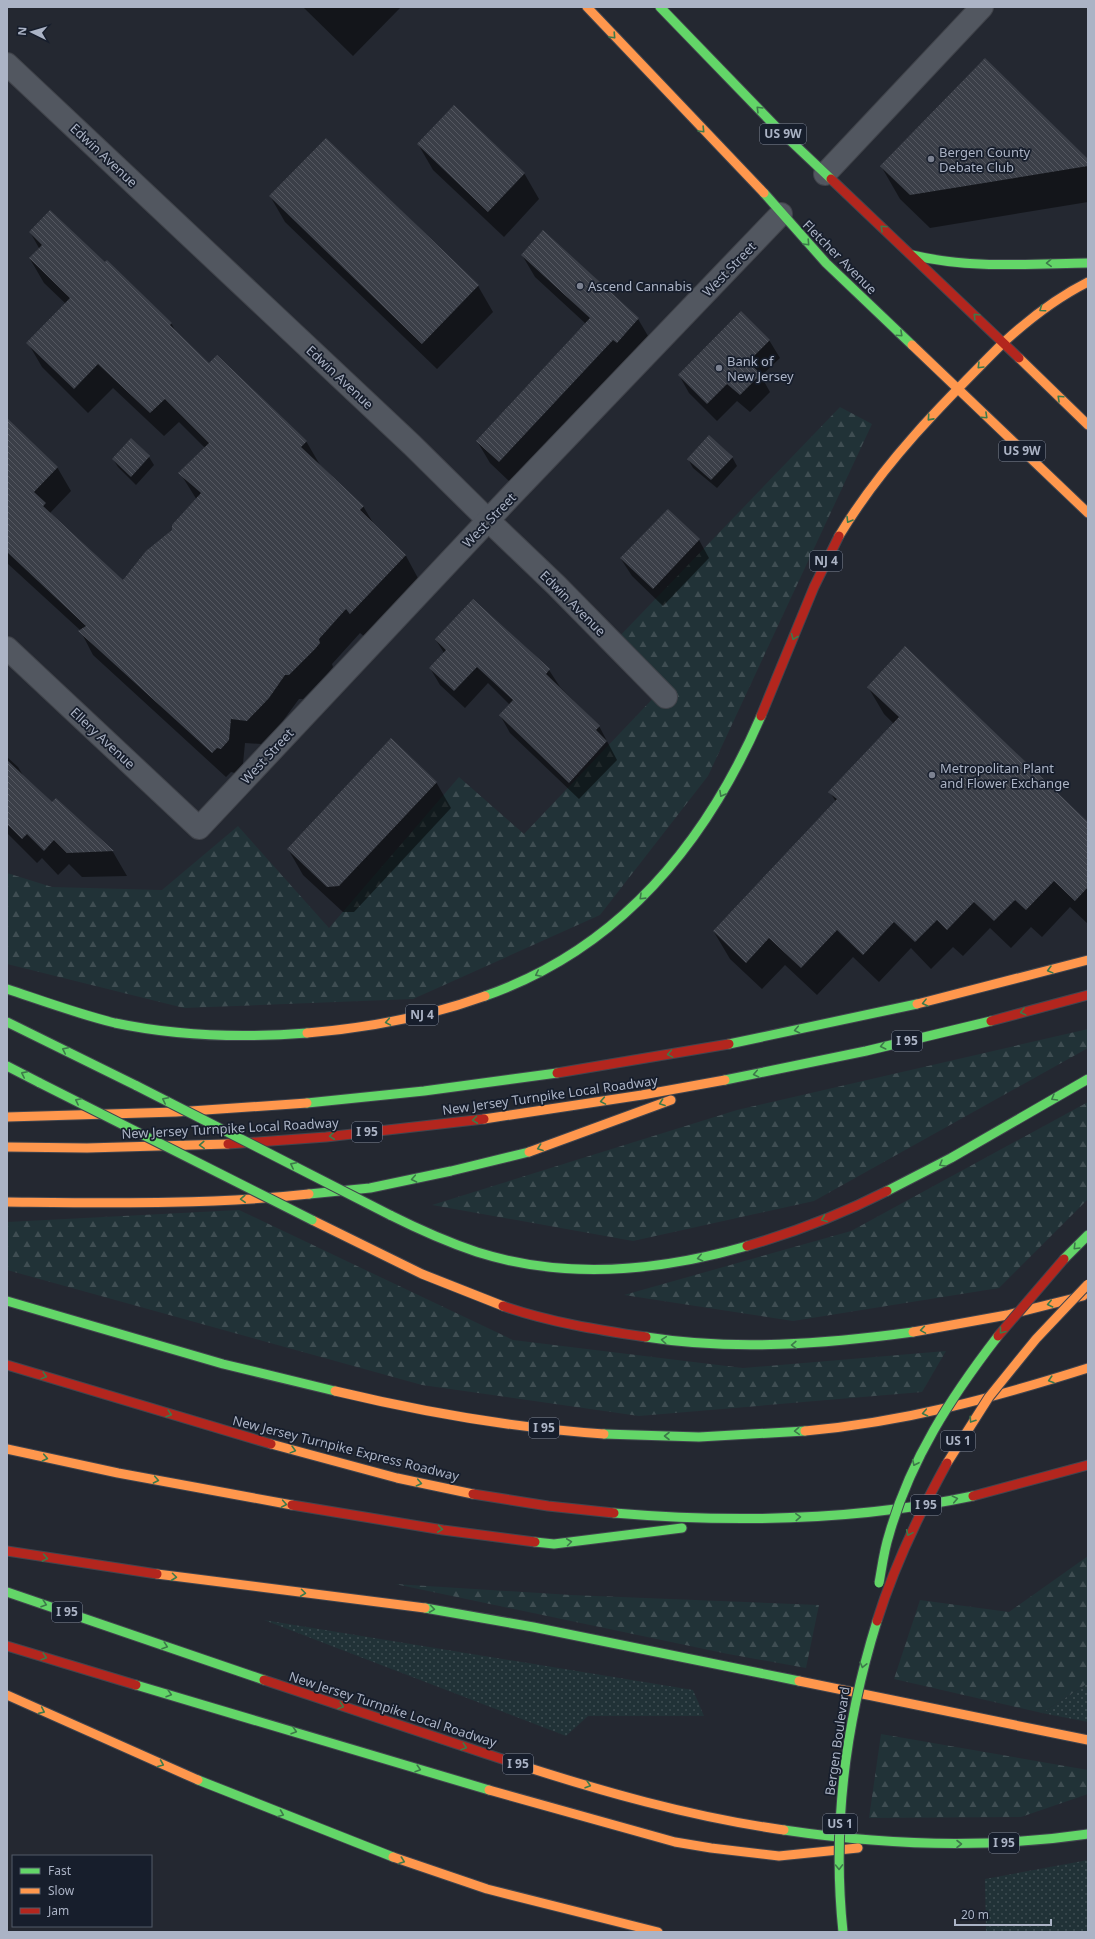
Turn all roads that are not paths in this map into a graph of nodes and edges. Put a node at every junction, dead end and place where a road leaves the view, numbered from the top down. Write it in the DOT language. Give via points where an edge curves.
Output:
graph roads {
  1 [pos="587,7"];
  2 [pos="660,7"];
  3 [pos="982,7"];
  4 [pos="7,64"];
  5 [pos="825,174"];
  6 [pos="781,214"];
  7 [pos="911,255"];
  8 [pos="1088,263"];
  9 [pos="1088,282"];
  10 [pos="1003,343"];
  11 [pos="956,390"];
  12 [pos="1088,425"];
  13 [pos="1088,513"];
  14 [pos="488,520"];
  15 [pos="7,648"];
  16 [pos="666,697"];
  17 [pos="199,828"];
  18 [pos="1088,960"];
  19 [pos="7,989"];
  20 [pos="1088,995"];
  21 [pos="7,1022"];
  22 [pos="7,1066"];
  23 [pos="1088,1079"];
  24 [pos="725,1080"];
  25 [pos="7,1117"];
  26 [pos="7,1147"];
  27 [pos="7,1202"];
  28 [pos="1088,1235"];
  29 [pos="1088,1284"];
  30 [pos="1088,1295"];
  31 [pos="7,1301"];
  32 [pos="7,1364"];
  33 [pos="1088,1368"];
  34 [pos="7,1449"];
  35 [pos="1088,1465"];
  36 [pos="759,1519"];
  37 [pos="7,1551"];
  38 [pos="7,1592"];
  39 [pos="874,1628"];
  40 [pos="7,1646"];
  41 [pos="7,1695"];
  42 [pos="1088,1740"];
  43 [pos="1088,1834"];
  44 [pos="920,1842"];
  45 [pos="658,1932"];
  46 [pos="843,1932"];
  1 -- 6 [label="main road, Fletcher Avenue / US 9W, one-way" via="752,180"];
  5 -- 2 [label="main road, US 9W, one-way" via="736,87"];
  3 -- 5 [label="street"];
  4 -- 14 [label="street, Edwin Avenue" via="396,429"];
  7 -- 5 [label="main road, US 9W, one-way"];
  6 -- 11 [label="main road, Fletcher Avenue / US 9W, one-way" via="826,263"];
  6 -- 14 [label="street, West Street"];
  8 -- 7 [label="main road, one-way" via="971,265"];
  10 -- 7 [label="main road, US 9W, one-way"];
  9 -- 10 [label="main road, one-way" via="1056,299"];
  10 -- 11 [label="main road, NJ 4, one-way"];
  12 -- 10 [label="main road, US 9W, one-way"];
  11 -- 13 [label="main road, Fletcher Avenue / US 9W, one-way"];
  11 -- 19 [label="main road, NJ 4, one-way" via="868,490 838,538 812,591 744,752 703,824 686,848 647,892 603,931 559,964 510,987 426,1014 333,1030 271,1035 242,1036 117,1023"];
  14 -- 16 [label="street, Edwin Avenue"];
  14 -- 17 [label="street, West Street"];
  15 -- 17 [label="street, Ellery Avenue"];
  18 -- 25 [label="main road, one-way" via="953,996 848,1020 522,1079 271,1106"];
  20 -- 24 [label="main road, New Jersey Turnpike Local Roadway / I 95, one-way" via="870,1049"];
  23 -- 21 [label="main road, one-way, bridge" via="889,1191 798,1230 692,1260 658,1266 589,1270 553,1267 492,1256 460,1246 390,1215"];
  30 -- 22 [label="main road, one-way, bridge" via="944,1327 826,1343 718,1345 651,1339 596,1330 484,1299 430,1277"];
  24 -- 26 [label="main road, New Jersey Turnpike Local Roadway / I 95, one-way" via="510,1116 288,1140 153,1147"];
  24 -- 27 [label="main road, one-way" via="522,1154 370,1188 293,1196 201,1201"];
  28 -- 39 [label="main road, one-way, bridge" via="1045,1280 987,1351 950,1402 920,1451 896,1509 887,1540"];
  29 -- 39 [label="main road, US 1, one-way, bridge" via="1052,1319 1022,1354 960,1438 918,1514 894,1570"];
  33 -- 31 [label="main road, I 95, one-way" via="979,1400 881,1422 740,1435 665,1437 592,1433 521,1426 372,1400 231,1365"];
  32 -- 36 [label="main road, New Jersey Turnpike Express Roadway / I 95, one-way" via="260,1442 398,1478 473,1494 611,1514 685,1519"];
  34 -- 36 [label="main road, one-way" via="284,1504 443,1530 554,1544"];
  36 -- 35 [label="main road, New Jersey Turnpike Express Roadway / I 95, one-way" via="883,1511 931,1504 1047,1478"];
  37 -- 42 [label="main road, one-way" via="138,1572 438,1610 533,1626"];
  38 -- 44 [label="main road, New Jersey Turnpike Local Roadway / I 95, one-way" via="504,1760 633,1798 693,1814 780,1830"];
  39 -- 46 [label="main road, Bergen Boulevard / US 1, one-way, bridge" via="858,1687 843,1776 839,1864"];
  40 -- 44 [label="main road, one-way" via="675,1842 779,1856"];
  41 -- 45 [label="main road, one-way" via="192,1778 404,1862 508,1895"];
  44 -- 43 [label="main road, New Jersey Turnpike Local Roadway / I 95, one-way" via="1004,1843"];
}
